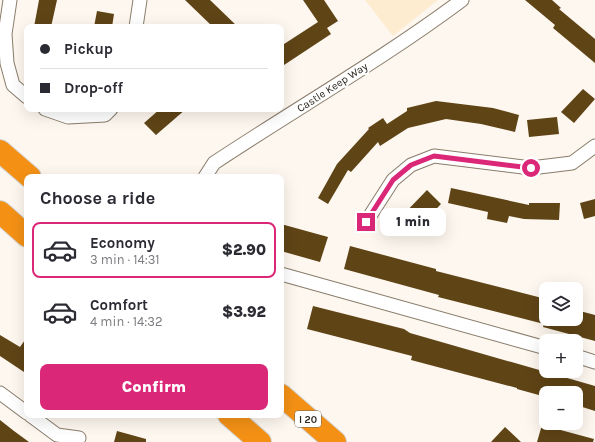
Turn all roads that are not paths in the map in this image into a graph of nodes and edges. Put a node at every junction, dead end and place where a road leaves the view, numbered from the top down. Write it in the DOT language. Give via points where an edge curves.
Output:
graph roads {
  1 [pos="10,0"];
  2 [pos="140,0"];
  3 [pos="462,0"];
  4 [pos="136,24"];
  5 [pos="24,94"];
  6 [pos="54,112"];
  7 [pos="108,112"];
  8 [pos="595,146"];
  9 [pos="0,151"];
  10 [pos="27,174"];
  11 [pos="207,174"];
  12 [pos="0,212"];
  13 [pos="366,222"];
  14 [pos="24,233"];
  15 [pos="284,275"];
  16 [pos="539,346"];
  17 [pos="583,358"];
  18 [pos="595,362"];
  19 [pos="0,393"];
  20 [pos="284,398"];
  21 [pos="24,411"];
  22 [pos="34,418"];
  23 [pos="232,418"];
  24 [pos="79,438"];
  25 [pos="260,442"];
  26 [pos="335,442"];
  1 -- 5 [label="street" via="5,34 7,63 13,85"];
  2 -- 4 [label="street"];
  3 -- 11 [label="street, Castle Keep Way" via="214,163"];
  6 -- 7 [label="street" via="68,117 105,115"];
  8 -- 13 [label="street" via="572,163 531,168 434,156 411,165 393,180"];
  9 -- 10 [label="highway"];
  12 -- 14 [label="highway"];
  15 -- 16 [label="street"];
  17 -- 18 [label="street"];
  19 -- 21 [label="street"];
  20 -- 26 [label="highway, I 20"];
  22 -- 24 [label="street" via="58,435"];
  23 -- 25 [label="highway"];
}
